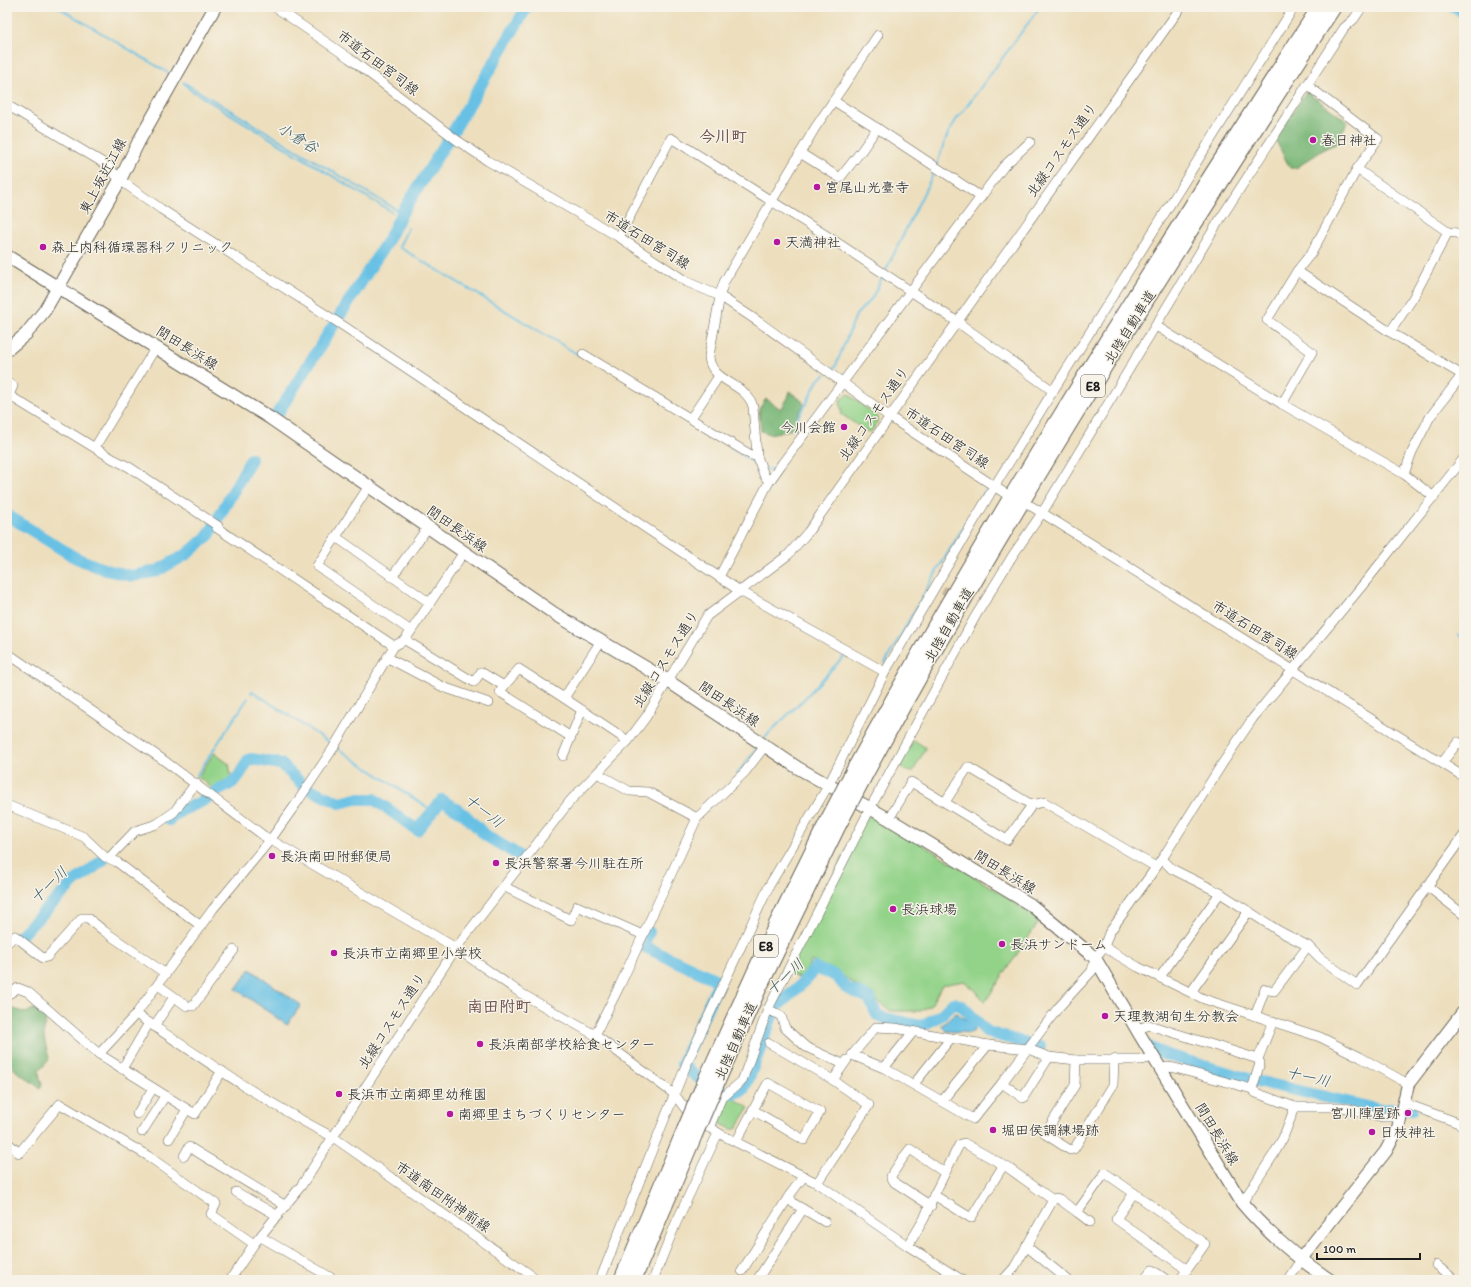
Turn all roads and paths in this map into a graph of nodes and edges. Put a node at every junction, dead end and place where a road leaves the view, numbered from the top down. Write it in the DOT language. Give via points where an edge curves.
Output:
graph roads {
  1 [pos="215,7"];
  2 [pos="275,7"];
  3 [pos="1181,7"];
  4 [pos="1294,7"];
  5 [pos="1319,7"];
  6 [pos="1334,7"];
  7 [pos="1362,7"];
  8 [pos="878,35"];
  9 [pos="1307,85"];
  10 [pos="834,101"];
  11 [pos="7,105"];
  12 [pos="877,128"];
  13 [pos="1030,142"];
  14 [pos="800,153"];
  15 [pos="1357,169"];
  16 [pos="120,180"];
  17 [pos="981,197"];
  18 [pos="772,202"];
  19 [pos="1448,232"];
  20 [pos="619,237"];
  21 [pos="1464,238"];
  22 [pos="7,256"];
  23 [pos="1297,271"];
  24 [pos="58,287"];
  25 [pos="910,292"];
  26 [pos="720,296"];
  27 [pos="956,321"];
  28 [pos="1156,326"];
  29 [pos="1390,332"];
  30 [pos="156,347"];
  31 [pos="7,350"];
  32 [pos="583,354"];
  33 [pos="1463,375"];
  34 [pos="720,376"];
  35 [pos="7,381"];
  36 [pos="842,382"];
  37 [pos="1053,391"];
  38 [pos="8,398"];
  39 [pos="1282,404"];
  40 [pos="890,417"];
  41 [pos="690,418"];
  42 [pos="95,447"];
  43 [pos="757,456"];
  44 [pos="1464,458"];
  45 [pos="1404,474"];
  46 [pos="769,482"];
  47 [pos="369,486"];
  48 [pos="994,486"];
  49 [pos="1006,494"];
  50 [pos="1434,496"];
  51 [pos="1031,506"];
  52 [pos="1042,513"];
  53 [pos="428,527"];
  54 [pos="336,537"];
  55 [pos="464,552"];
  56 [pos="392,577"];
  57 [pos="719,577"];
  58 [pos="740,591"];
  59 [pos="430,603"];
  60 [pos="971,606"];
  61 [pos="979,610"];
  62 [pos="411,631"];
  63 [pos="405,640"];
  64 [pos="601,641"];
  65 [pos="394,646"];
  66 [pos="7,653"];
  67 [pos="388,658"];
  68 [pos="1292,670"];
  69 [pos="885,672"];
  70 [pos="668,680"];
  71 [pos="504,686"];
  72 [pos="564,698"];
  73 [pos="489,703"];
  74 [pos="582,710"];
  75 [pos="571,737"];
  76 [pos="628,741"];
  77 [pos="765,746"];
  78 [pos="1464,746"];
  79 [pos="563,756"];
  80 [pos="1442,763"];
  81 [pos="860,770"];
  82 [pos="598,772"];
  83 [pos="1464,777"];
  84 [pos="196,784"];
  85 [pos="828,786"];
  86 [pos="945,802"];
  87 [pos="7,805"];
  88 [pos="1032,805"];
  89 [pos="870,808"];
  90 [pos="697,818"];
  91 [pos="889,819"];
  92 [pos="1464,835"];
  93 [pos="271,839"];
  94 [pos="109,858"];
  95 [pos="1162,859"];
  96 [pos="1156,867"];
  97 [pos="1426,886"];
  98 [pos="505,887"];
  99 [pos="1220,893"];
  100 [pos="1249,911"];
  101 [pos="1464,915"];
  102 [pos="201,926"];
  103 [pos="642,935"];
  104 [pos="7,943"];
  105 [pos="1308,946"];
  106 [pos="1104,947"];
  107 [pos="456,948"];
  108 [pos="234,950"];
  109 [pos="1095,958"];
  110 [pos="166,974"];
  111 [pos="1160,977"];
  112 [pos="158,985"];
  113 [pos="1190,992"];
  114 [pos="7,995"];
  115 [pos="174,997"];
  116 [pos="772,1011"];
  117 [pos="1464,1011"];
  118 [pos="136,1014"];
  119 [pos="1255,1016"];
  120 [pos="1273,1021"];
  121 [pos="152,1025"];
  122 [pos="913,1032"];
  123 [pos="1138,1033"];
  124 [pos="595,1035"];
  125 [pos="951,1038"];
  126 [pos="769,1043"];
  127 [pos="988,1045"];
  128 [pos="1028,1050"];
  129 [pos="99,1054"];
  130 [pos="852,1055"];
  131 [pos="1049,1057"];
  132 [pos="1152,1058"];
  133 [pos="1114,1059"];
  134 [pos="1258,1059"];
  135 [pos="1076,1060"];
  136 [pos="843,1064"];
  137 [pos="884,1068"];
  138 [pos="122,1069"];
  139 [pos="1160,1070"];
  140 [pos="222,1071"];
  141 [pos="833,1080"];
  142 [pos="1002,1083"];
  143 [pos="914,1084"];
  144 [pos="1408,1084"];
  145 [pos="153,1088"];
  146 [pos="1252,1089"];
  147 [pos="674,1094"];
  148 [pos="165,1096"];
  149 [pos="942,1100"];
  150 [pos="1295,1107"];
  151 [pos="187,1109"];
  152 [pos="1403,1109"];
  153 [pos="753,1110"];
  154 [pos="137,1114"];
  155 [pos="1464,1125"];
  156 [pos="709,1128"];
  157 [pos="142,1132"];
  158 [pos="690,1132"];
  159 [pos="718,1133"];
  160 [pos="333,1137"];
  161 [pos="169,1139"];
  162 [pos="7,1142"];
  163 [pos="736,1142"];
  164 [pos="184,1156"];
  165 [pos="1003,1166"];
  166 [pos="945,1173"];
  167 [pos="804,1176"];
  168 [pos="817,1183"];
  169 [pos="236,1192"];
  170 [pos="1134,1193"];
  171 [pos="934,1195"];
  172 [pos="789,1196"];
  173 [pos="1053,1200"];
  174 [pos="1242,1203"];
  175 [pos="286,1206"];
  176 [pos="931,1206"];
  177 [pos="803,1209"];
  178 [pos="1077,1212"];
  179 [pos="278,1216"];
  180 [pos="825,1222"];
  181 [pos="1090,1222"];
  182 [pos="262,1237"];
  183 [pos="254,1244"];
  184 [pos="908,1246"];
  185 [pos="1026,1246"];
  186 [pos="1300,1260"];
  187 [pos="1436,1265"];
  188 [pos="1186,1270"];
  189 [pos="742,1271"];
  190 [pos="230,1280"];
  191 [pos="335,1280"];
  192 [pos="538,1280"];
  193 [pos="600,1280"];
  194 [pos="621,1280"];
  195 [pos="634,1280"];
  196 [pos="653,1280"];
  197 [pos="757,1280"];
  198 [pos="962,1280"];
  199 [pos="1004,1280"];
  200 [pos="1068,1280"];
  201 [pos="1144,1280"];
  202 [pos="1167,1280"];
  203 [pos="1180,1280"];
  204 [pos="1288,1280"];
  205 [pos="1330,1280"];
  206 [pos="1455,1280"];
  1 -- 16 [label="main road, 東上坂近江線" via="139,141"];
  2 -- 20 [label="street, 市道石田宮司線" via="349,58 455,139"];
  3 -- 27 [label="street, 北縦コスモス通り"];
  4 -- 37 [label="street"];
  5 -- 81 [label="highway, 北陸自動車道 / E8" via="1138,289 1048,436 919,651"];
  6 -- 81 [label="highway, 北陸自動車道 / E8" via="1062,436 914,685"];
  7 -- 9 [label="street" via="1344,28"];
  8 -- 10 [label="street"];
  9 -- 15 [label="street" via="1378,139"];
  9 -- 28 [label="street" via="1217,224"];
  10 -- 12 [label="street"];
  10 -- 14 [label="street"];
  11 -- 16 [label="street" via="107,165"];
  12 -- 14 [label="street" via="840,178"];
  12 -- 17 [label="street"];
  13 -- 17 [label="street" via="1004,166"];
  14 -- 18 [label="street"];
  15 -- 19 [label="street"];
  15 -- 23 [label="street" via="1312,252"];
  16 -- 24 [label="main road, 東上坂近江線"];
  16 -- 57 [label="street"];
  17 -- 25 [label="street"];
  18 -- 20 [label="street" via="671,138"];
  18 -- 25 [label="street"];
  18 -- 26 [label="street" via="724,282"];
  19 -- 21 [label="street" via="1457,233"];
  19 -- 29 [label="street" via="1413,298"];
  20 -- 26 [label="street, 市道石田宮司線" via="687,282"];
  22 -- 24 [label="main road, 間田長浜線"];
  23 -- 29 [label="street"];
  23 -- 39 [label="street" via="1267,320 1312,352"];
  24 -- 30 [label="main road, 間田長浜線"];
  24 -- 31 [label="main road, 東上坂近江線" via="35,323"];
  25 -- 27 [label="street"];
  25 -- 36 [label="street"];
  26 -- 34 [label="street" via="709,356 711,367"];
  26 -- 36 [label="street, 市道石田宮司線"];
  27 -- 37 [label="street"];
  27 -- 40 [label="street, 北縦コスモス通り"];
  28 -- 39 [label="street"];
  28 -- 52 [label="street"];
  29 -- 33 [label="street"];
  30 -- 42 [label="street"];
  30 -- 47 [label="main road, 間田長浜線" via="270,418"];
  32 -- 41 [label="street"];
  33 -- 45 [label="street" via="1430,417"];
  34 -- 41 [label="street"];
  34 -- 43 [label="street" via="745,392 751,401"];
  35 -- 38 [label="street" via="13,386"];
  36 -- 40 [label="street, 市道石田宮司線"];
  36 -- 46 [label="street"];
  37 -- 48 [label="street"];
  38 -- 42 [label="street"];
  39 -- 45 [label="street"];
  40 -- 48 [label="street, 市道石田宮司線"];
  40 -- 58 [label="street, 北縦コスモス通り" via="788,555"];
  41 -- 43 [label="street" via="751,455"];
  42 -- 65 [label="street" via="129,467"];
  43 -- 46 [label="street"];
  44 -- 50 [label="street"];
  45 -- 50 [label="street"];
  46 -- 57 [label="street"];
  47 -- 53 [label="main road, 間田長浜線"];
  47 -- 54 [label="street"];
  48 -- 49 [label="street, 市道石田宮司線"];
  48 -- 69 [label="street" via="939,588"];
  50 -- 68 [label="street"];
  51 -- 52 [label="street, 市道石田宮司線"];
  52 -- 61 [label="street"];
  52 -- 68 [label="street, 市道石田宮司線"];
  53 -- 55 [label="main road, 間田長浜線"];
  53 -- 56 [label="street"];
  54 -- 56 [label="street"];
  54 -- 62 [label="street" via="317,566"];
  55 -- 59 [label="street"];
  55 -- 64 [label="main road, 間田長浜線" via="555,614"];
  56 -- 59 [label="street"];
  57 -- 58 [label="street"];
  58 -- 69 [label="street"];
  58 -- 70 [label="street, 北縦コスモス通り" via="707,616"];
  59 -- 62 [label="street"];
  60 -- 61 [label="street"];
  61 -- 89 [label="street"];
  62 -- 63 [label="street"];
  63 -- 65 [label="street"];
  63 -- 71 [label="street" via="474,682 482,672"];
  64 -- 70 [label="main road, 間田長浜線"];
  64 -- 72 [label="street"];
  65 -- 67 [label="street"];
  66 -- 84 [label="street"];
  67 -- 73 [label="street" via="443,687"];
  67 -- 93 [label="street" via="307,788"];
  68 -- 80 [label="street, 市道石田宮司線"];
  68 -- 95 [label="street" via="1253,718"];
  69 -- 85 [label="street"];
  70 -- 76 [label="street, 北縦コスモス通り"];
  70 -- 77 [label="main road, 間田長浜線"];
  71 -- 72 [label="street" via="519,669"];
  71 -- 75 [label="street" via="500,692"];
  72 -- 74 [label="street"];
  74 -- 75 [label="street"];
  74 -- 76 [label="street"];
  75 -- 79 [label="street"];
  76 -- 82 [label="street, 北縦コスモス通り"];
  77 -- 85 [label="main road, 間田長浜線"];
  77 -- 90 [label="street" via="745,772"];
  78 -- 80 [label="street" via="1458,742"];
  80 -- 83 [label="street, 市道石田宮司線"];
  81 -- 158 [label="highway, 北陸自動車道 / E8, bridge" via="833,822 759,989 713,1078"];
  82 -- 90 [label="street" via="629,791 648,792"];
  82 -- 98 [label="street, 北縦コスモス通り" via="570,801"];
  84 -- 93 [label="street"];
  84 -- 94 [label="street" via="174,812 157,824 135,831"];
  85 -- 89 [label="main road, 間田長浜線"];
  85 -- 147 [label="street" via="769,886"];
  86 -- 88 [label="street" via="1007,840"];
  86 -- 88 [label="street" via="968,767"];
  86 -- 91 [label="street" via="911,782"];
  87 -- 94 [label="street" via="84,837"];
  88 -- 96 [label="street" via="1044,802"];
  89 -- 91 [label="main road, 間田長浜線"];
  89 -- 116 [label="street"];
  90 -- 103 [label="street"];
  91 -- 109 [label="main road, 間田長浜線" via="1031,905"];
  92 -- 97 [label="street"];
  93 -- 102 [label="street"];
  93 -- 107 [label="street"];
  94 -- 102 [label="street"];
  95 -- 96 [label="street"];
  95 -- 99 [label="street" via="1172,870"];
  96 -- 106 [label="street" via="1109,933"];
  97 -- 101 [label="street"];
  97 -- 105 [label="street" via="1357,985"];
  98 -- 103 [label="street" via="571,920 577,906"];
  98 -- 107 [label="street, 北縦コスモス通り"];
  99 -- 100 [label="street"];
  99 -- 111 [label="street"];
  100 -- 105 [label="street"];
  100 -- 113 [label="street"];
  102 -- 110 [label="street"];
  103 -- 124 [label="street"];
  104 -- 110 [label="street" via="15,936 44,958 82,918 88,918"];
  105 -- 119 [label="street" via="1274,992 1265,989"];
  106 -- 109 [label="street"];
  106 -- 111 [label="street"];
  107 -- 124 [label="street" via="522,994"];
  107 -- 160 [label="street, 北縦コスモス通り"];
  108 -- 115 [label="street" via="193,1006 187,1006"];
  109 -- 123 [label="main road, 間田長浜線"];
  109 -- 128 [label="street" via="1092,971 1058,1008"];
  110 -- 112 [label="street"];
  111 -- 113 [label="street"];
  112 -- 115 [label="street"];
  112 -- 118 [label="street"];
  113 -- 119 [label="street"];
  114 -- 129 [label="street" via="18,988 28,992"];
  115 -- 121 [label="street"];
  116 -- 136 [label="street" via="781,1016 784,1028 806,1048"];
  116 -- 156 [label="street" via="742,1081 721,1099"];
  117 -- 144 [label="main road"];
  118 -- 121 [label="street, 市道南田附神前線"];
  118 -- 129 [label="street"];
  119 -- 120 [label="street"];
  120 -- 134 [label="street"];
  120 -- 144 [label="street" via="1320,1037"];
  121 -- 138 [label="street"];
  121 -- 140 [label="street, 市道南田附神前線"];
  122 -- 125 [label="street"];
  122 -- 130 [label="street" via="876,1027"];
  122 -- 137 [label="street"];
  123 -- 132 [label="main road, 間田長浜線"];
  123 -- 134 [label="street" via="1149,1026"];
  124 -- 147 [label="street"];
  125 -- 127 [label="street"];
  125 -- 143 [label="street"];
  126 -- 141 [label="street"];
  127 -- 128 [label="street"];
  127 -- 149 [label="street"];
  128 -- 131 [label="street"];
  128 -- 142 [label="street"];
  129 -- 138 [label="street"];
  130 -- 136 [label="street"];
  130 -- 137 [label="street"];
  131 -- 135 [label="street"];
  131 -- 142 [label="street" via="1023,1098"];
  132 -- 133 [label="street"];
  132 -- 139 [label="main road, 間田長浜線"];
  133 -- 135 [label="street"];
  133 -- 135 [label="street" via="1113,1085 1074,1149 1070,1150 1045,1134 1075,1085"];
  134 -- 146 [label="street" via="1260,1063"];
  136 -- 141 [label="street"];
  137 -- 143 [label="street"];
  138 -- 145 [label="street"];
  139 -- 146 [label="street" via="1167,1067 1175,1068"];
  139 -- 174 [label="main road, 間田長浜線"];
  140 -- 151 [label="street" via="194,1114"];
  140 -- 160 [label="street, 市道南田附神前線" via="296,1119"];
  141 -- 168 [label="street" via="869,1105"];
  142 -- 149 [label="street" via="973,1119"];
  143 -- 149 [label="street"];
  144 -- 152 [label="main road"];
  145 -- 148 [label="street"];
  145 -- 154 [label="street"];
  146 -- 150 [label="street" via="1256,1094"];
  147 -- 156 [label="street" via="687,1111"];
  147 -- 193 [label="street"];
  148 -- 151 [label="street"];
  148 -- 157 [label="street"];
  150 -- 152 [label="street" via="1342,1107 1382,1117"];
  150 -- 174 [label="street" via="1283,1138"];
  151 -- 161 [label="street"];
  152 -- 155 [label="street"];
  152 -- 186 [label="main road" via="1398,1128 1386,1151"];
  153 -- 153 [label="street" via="768,1083 820,1112 804,1140"];
  153 -- 163 [label="street"];
  156 -- 159 [label="street"];
  158 -- 194 [label="highway, 北陸自動車道 / E8"];
  158 -- 195 [label="highway, 北陸自動車道 / E8"];
  159 -- 163 [label="street"];
  159 -- 196 [label="street" via="676,1223"];
  160 -- 175 [label="street, 北縦コスモス通り"];
  160 -- 192 [label="street, 市道南田附神前線"];
  162 -- 183 [label="street" via="19,1153 60,1104 148,1156 216,1204 211,1214"];
  163 -- 167 [label="street"];
  164 -- 175 [label="street" via="189,1147"];
  165 -- 166 [label="street" via="963,1143 959,1145"];
  165 -- 171 [label="street" via="971,1218"];
  165 -- 173 [label="street"];
  166 -- 171 [label="street"];
  166 -- 176 [label="street" via="910,1150 892,1176 894,1182"];
  167 -- 168 [label="street"];
  167 -- 172 [label="street"];
  168 -- 184 [label="street"];
  169 -- 179 [label="street"];
  170 -- 178 [label="street" via="1105,1173"];
  170 -- 188 [label="street" via="1116,1219"];
  170 -- 188 [label="street" via="1205,1244"];
  171 -- 176 [label="street"];
  172 -- 177 [label="street" via="793,1203"];
  172 -- 189 [label="street"];
  173 -- 178 [label="street" via="1059,1198"];
  173 -- 185 [label="street"];
  174 -- 186 [label="main road, 間田長浜線" via="1254,1218"];
  175 -- 179 [label="street, 北縦コスモス通り"];
  176 -- 184 [label="street"];
  177 -- 180 [label="street"];
  177 -- 197 [label="street"];
  178 -- 181 [label="street"];
  179 -- 182 [label="street, 北縦コスモス通り"];
  182 -- 183 [label="street, 北縦コスモス通り"];
  182 -- 191 [label="street"];
  183 -- 190 [label="street, 北縦コスモス通り"];
  184 -- 198 [label="street"];
  185 -- 199 [label="street"];
  185 -- 200 [label="street"];
  186 -- 204 [label="street"];
  186 -- 205 [label="main road, 間田長浜線"];
  187 -- 206 [label="street"];
  188 -- 203 [label="street"];
  201 -- 202 [label="street" via="1152,1270"];
}
